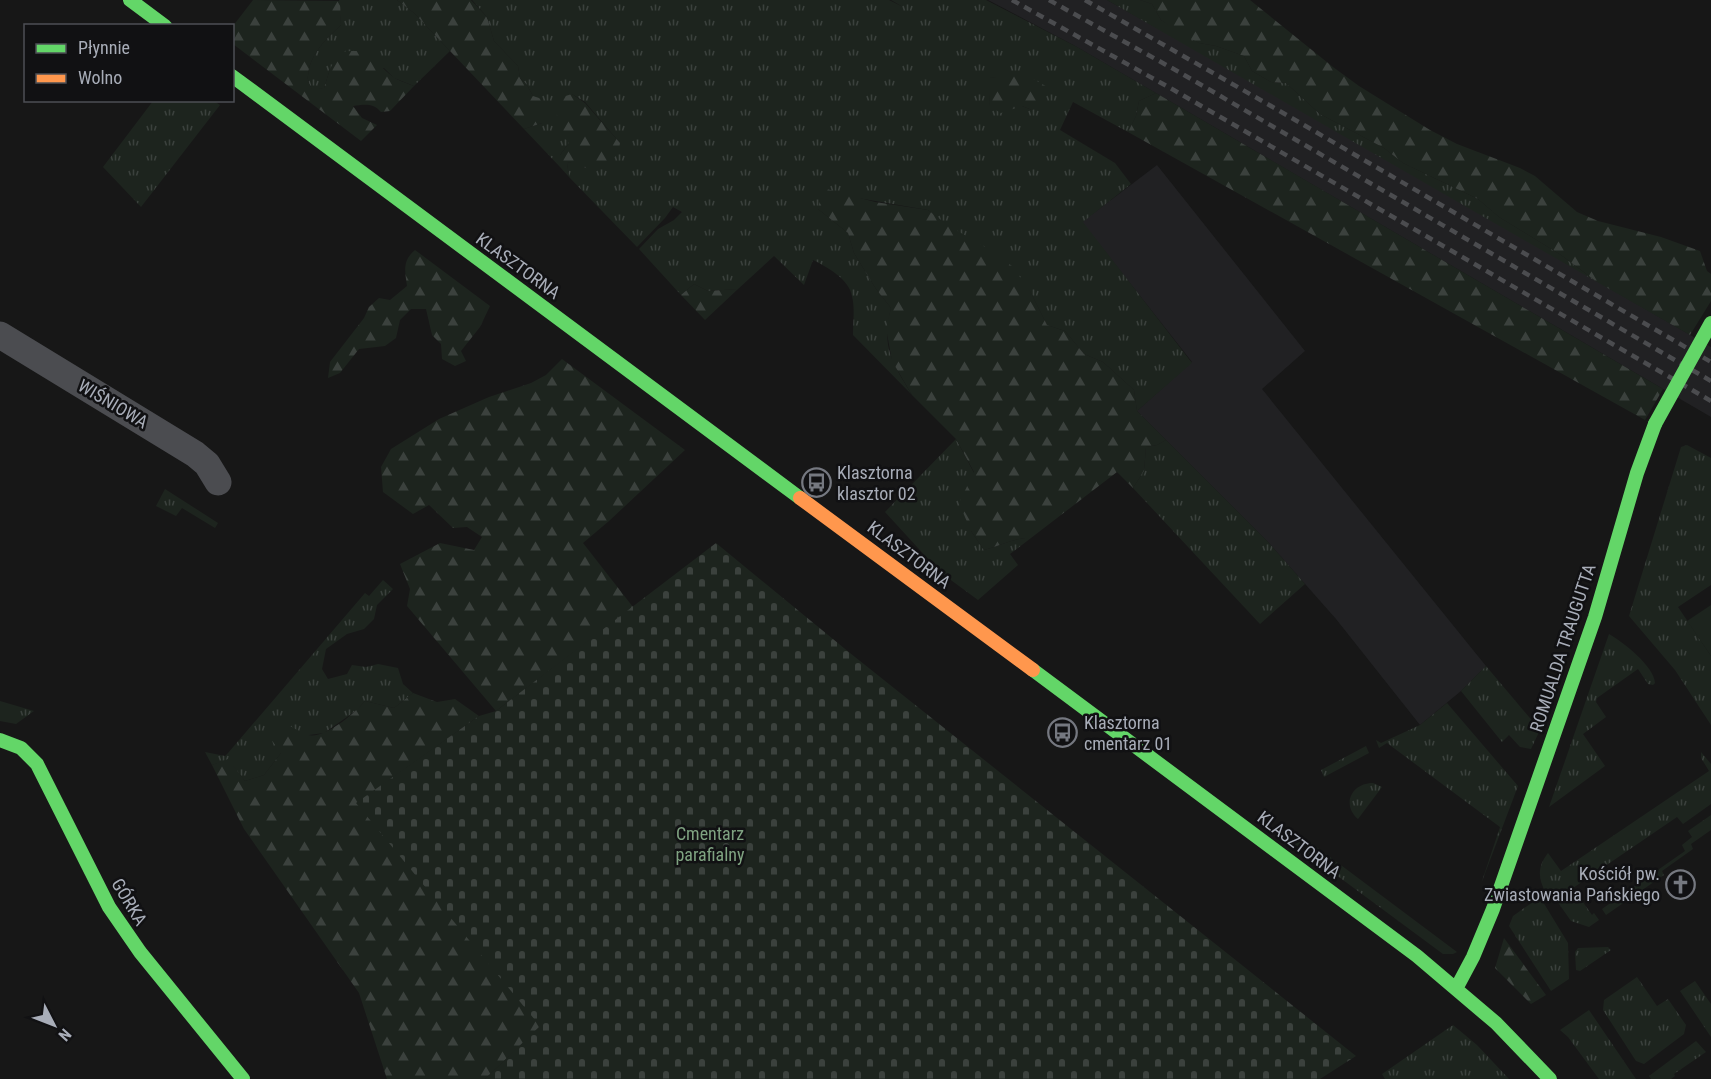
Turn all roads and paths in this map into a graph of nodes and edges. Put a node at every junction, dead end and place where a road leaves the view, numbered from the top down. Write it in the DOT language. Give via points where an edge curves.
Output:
graph roads {
  1 [pos="130,0"];
  2 [pos="162,24"];
  3 [pos="234,77"];
  4 [pos="1711,323"];
  5 [pos="0,335"];
  6 [pos="218,482"];
  7 [pos="0,740"];
  8 [pos="1457,987"];
  9 [pos="243,1079"];
  10 [pos="1550,1079"];
  1 -- 2 [label="street"];
  3 -- 8 [label="street, KLASZTORNA"];
  4 -- 8 [label="street, ROMUALDA TRAUGUTTA, bridge" via="1655,424 1636,472 1595,617 1491,916"];
  5 -- 6 [label="street, WIŚNIOWA" via="195,454"];
  7 -- 9 [label="street, GÓRKA" via="22,748 37,764 120,924"];
  8 -- 10 [label="street, KLASZTORNA" via="1515,1040"];
}
